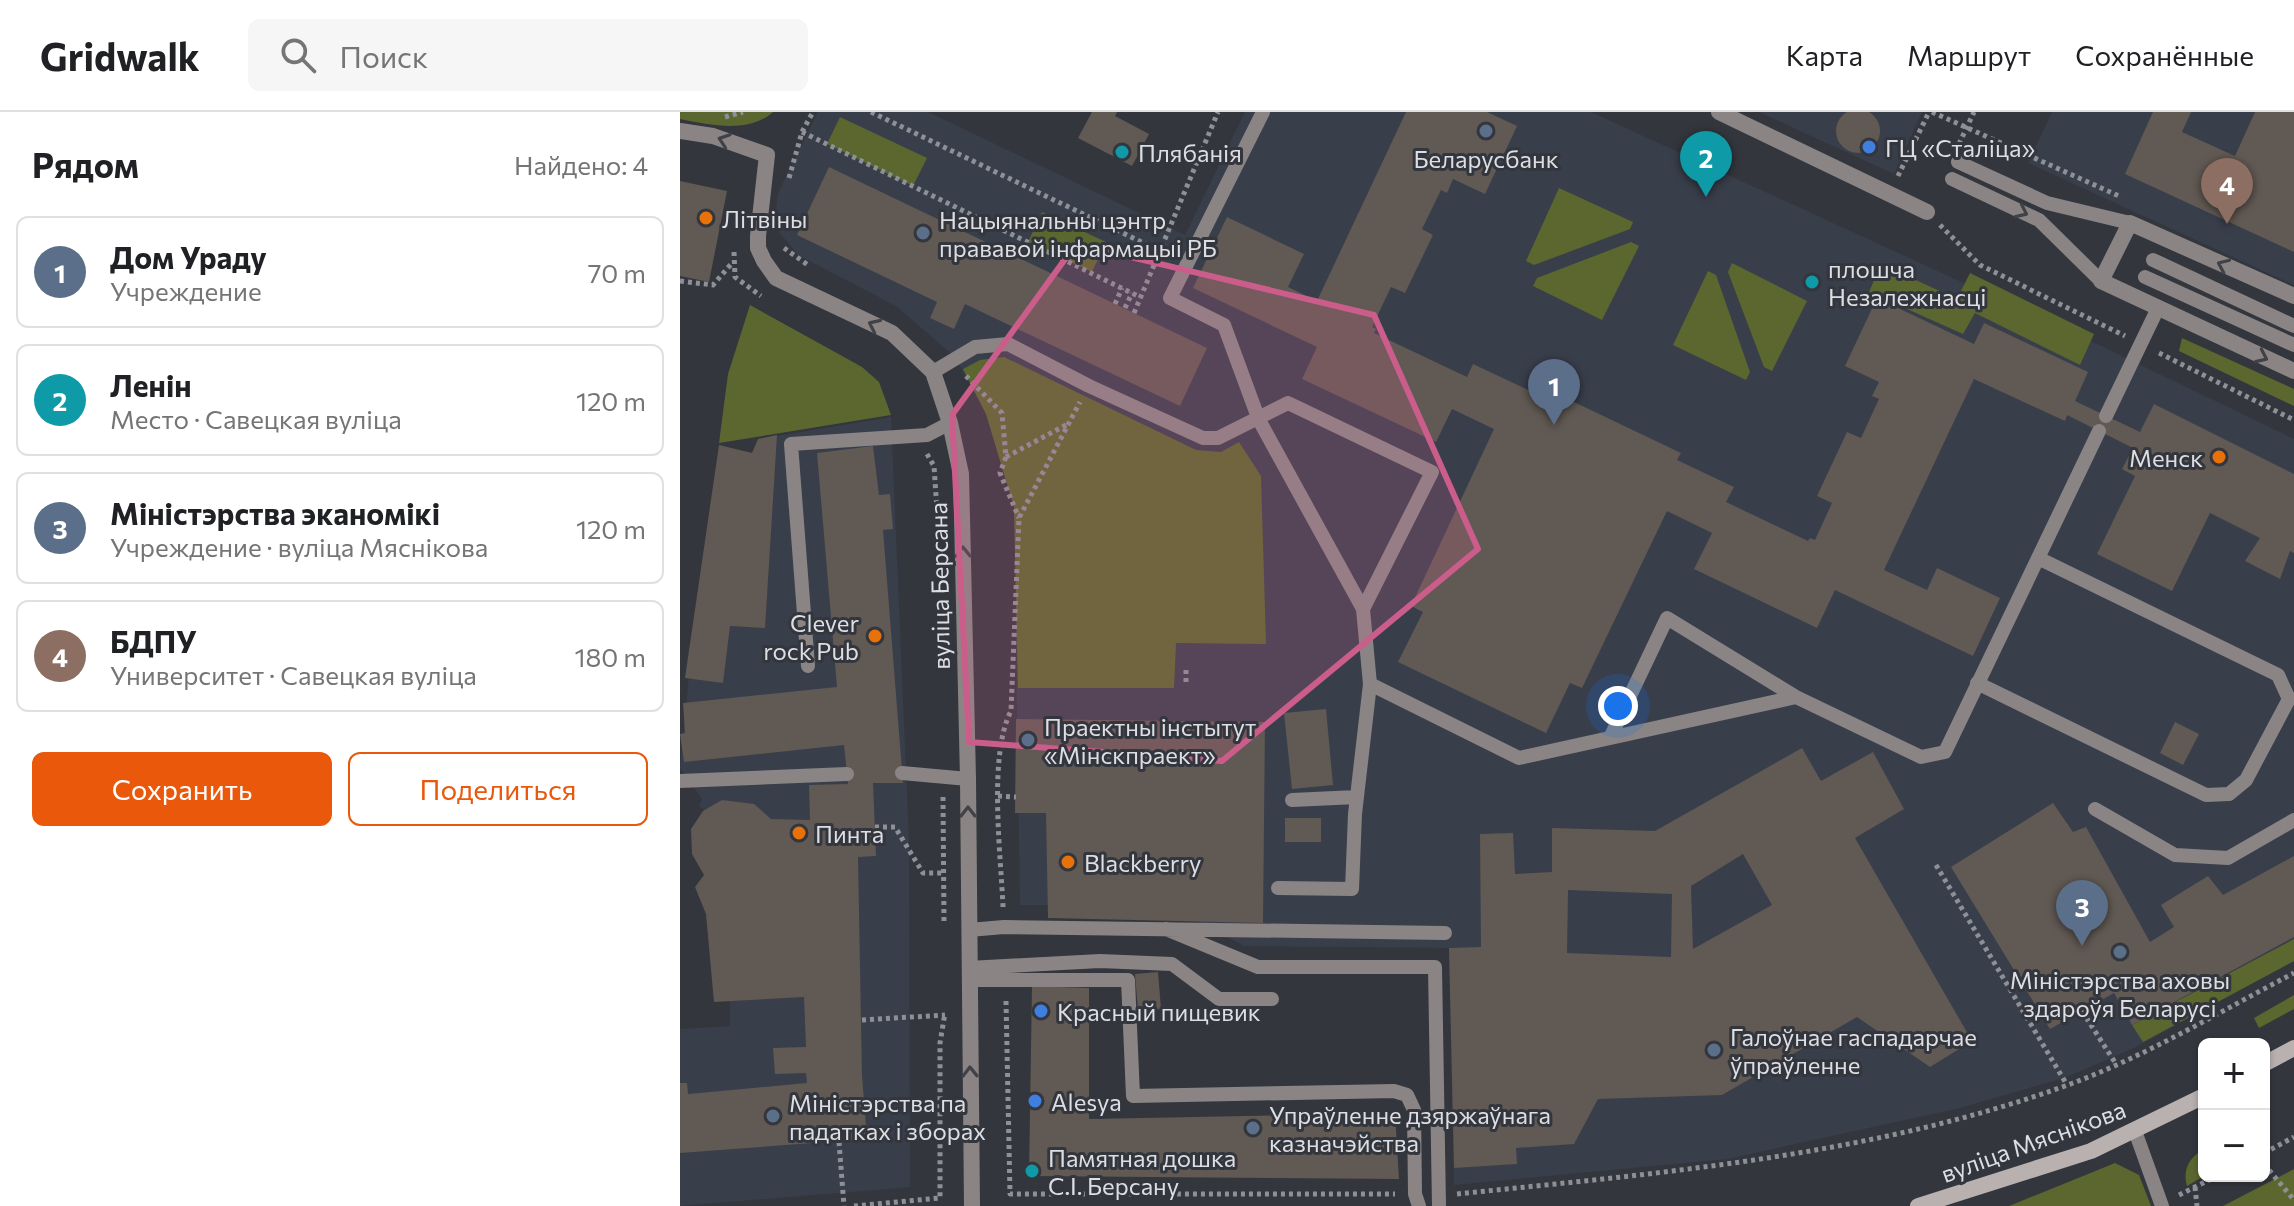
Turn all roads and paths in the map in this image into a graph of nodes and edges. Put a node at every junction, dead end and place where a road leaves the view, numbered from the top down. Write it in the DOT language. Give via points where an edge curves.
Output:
graph roads {
  1 [pos="813,112"];
  2 [pos="871,112"];
  3 [pos="1218,112"];
  4 [pos="1263,112"];
  5 [pos="1719,112"];
  6 [pos="1930,112"];
  7 [pos="680,131"];
  8 [pos="802,132"];
  9 [pos="1958,162"];
  10 [pos="1952,179"];
  11 [pos="787,184"];
  12 [pos="1890,194"];
  13 [pos="2128,200"];
  14 [pos="1927,212"];
  15 [pos="2130,223"];
  16 [pos="1158,250"];
  17 [pos="2153,260"];
  18 [pos="733,263"];
  19 [pos="2145,277"];
  20 [pos="680,281"];
  21 [pos="2101,281"];
  22 [pos="1122,288"];
  23 [pos="1132,293"];
  24 [pos="2294,296"];
  25 [pos="1140,297"];
  26 [pos="1115,304"];
  27 [pos="1125,308"];
  28 [pos="2158,308"];
  29 [pos="1134,313"];
  30 [pos="2294,326"];
  31 [pos="2141,344"];
  32 [pos="2294,345"];
  33 [pos="2294,371"];
  34 [pos="933,372"];
  35 [pos="1089,386"];
  36 [pos="2106,416"];
  37 [pos="1259,420"];
  38 [pos="2294,420"];
  39 [pos="950,423"];
  40 [pos="1067,425"];
  41 [pos="2099,431"];
  42 [pos="1006,457"];
  43 [pos="2038,558"];
  44 [pos="1363,609"];
  45 [pos="808,666"];
  46 [pos="1186,670"];
  47 [pos="1977,683"];
  48 [pos="1186,684"];
  49 [pos="1370,684"];
  50 [pos="1796,697"];
  51 [pos="1610,738"];
  52 [pos="902,773"];
  53 [pos="847,774"];
  54 [pos="968,779"];
  55 [pos="680,781"];
  56 [pos="998,796"];
  57 [pos="1016,797"];
  58 [pos="1357,797"];
  59 [pos="1292,800"];
  60 [pos="942,801"];
  61 [pos="2095,809"];
  62 [pos="2294,820"];
  63 [pos="875,827"];
  64 [pos="1936,865"];
  65 [pos="943,873"];
  66 [pos="1278,888"];
  67 [pos="944,920"];
  68 [pos="1004,927"];
  69 [pos="1166,929"];
  70 [pos="969,930"];
  71 [pos="1445,933"];
  72 [pos="2294,973"];
  73 [pos="969,974"];
  74 [pos="1005,981"];
  75 [pos="1272,999"];
  76 [pos="2082,1011"];
  77 [pos="862,1020"];
  78 [pos="2294,1048"];
  79 [pos="2270,1061"];
  80 [pos="2116,1064"];
  81 [pos="2067,1085"];
  82 [pos="2198,1099"];
  83 [pos="2135,1131"];
  84 [pos="2294,1137"];
  85 [pos="839,1142"];
  86 [pos="2270,1150"];
  87 [pos="2270,1171"];
  88 [pos="2205,1182"];
  89 [pos="2195,1187"];
  90 [pos="1417,1200"];
  91 [pos="2294,1200"];
  92 [pos="1439,1201"];
  93 [pos="2162,1205"];
  94 [pos="844,1206"];
  95 [pos="854,1206"];
  96 [pos="972,1206"];
  97 [pos="1918,1206"];
  98 [pos="2197,1206"];
  1 -- 8 [label="path"];
  2 -- 16 [label="path"];
  3 -- 16 [label="path"];
  4 -- 37 [label="lane" via="1170,298 1224,325"];
  5 -- 12 [label="street"];
  6 -- 12 [label="path"];
  6 -- 13 [label="path"];
  34 -- 7 [label="street, вуліца Берсана, one-way" via="892,333 776,278 758,248 767,155"];
  8 -- 11 [label="path"];
  8 -- 22 [label="path"];
  9 -- 15 [label="lane" via="2047,203"];
  10 -- 21 [label="lane, one-way" via="2039,220"];
  12 -- 14 [label="street"];
  14 -- 31 [label="path" via="1980,265"];
  15 -- 21 [label="street"];
  24 -- 15 [label="street, one-way"];
  16 -- 25 [label="path"];
  17 -- 30 [label="lane"];
  18 -- 20 [label="path" via="713,285"];
  19 -- 32 [label="lane"];
  21 -- 28 [label="street"];
  22 -- 23 [label="path"];
  22 -- 26 [label="path"];
  23 -- 25 [label="path"];
  23 -- 27 [label="path"];
  25 -- 29 [label="path"];
  28 -- 31 [label="lane"];
  28 -- 33 [label="street, one-way"];
  31 -- 36 [label="lane"];
  31 -- 38 [label="path"];
  34 -- 35 [label="lane" via="975,347 1008,344"];
  34 -- 39 [label="street, вуліца Берсана"];
  35 -- 37 [label="lane" via="1203,438 1218,438"];
  35 -- 40 [label="path"];
  37 -- 44 [label="lane"];
  37 -- 44 [label="lane" via="1288,403 1432,472"];
  39 -- 45 [label="lane" via="927,435 791,444"];
  54 -- 39 [label="street, вуліца Берсана, one-way" via="961,474"];
  40 -- 42 [label="path"];
  40 -- 56 [label="path" via="1019,518 1011,711 1005,723"];
  41 -- 43 [label="lane"];
  43 -- 47 [label="lane"];
  43 -- 47 [label="lane" via="2278,675 2289,699 2246,780 2229,794 2206,795"];
  44 -- 49 [label="lane"];
  46 -- 48 [label="path"];
  47 -- 50 [label="lane" via="1945,752 1921,757"];
  49 -- 51 [label="lane" via="1519,758"];
  49 -- 58 [label="lane"];
  50 -- 51 [label="lane"];
  50 -- 51 [label="lane" via="1667,618"];
  52 -- 54 [label="lane"];
  53 -- 55 [label="lane"];
  70 -- 54 [label="street, вуліца Берсана, one-way"];
  56 -- 57 [label="path"];
  56 -- 68 [label="path"];
  58 -- 59 [label="lane"];
  58 -- 66 [label="lane" via="1352,889"];
  60 -- 65 [label="path"];
  61 -- 62 [label="lane" via="2175,855 2228,858"];
  63 -- 65 [label="path" via="895,827 923,873"];
  64 -- 81 [label="path"];
  65 -- 67 [label="path"];
  68 -- 69 [label="lane"];
  68 -- 70 [label="lane"];
  69 -- 71 [label="lane"];
  69 -- 92 [label="lane" via="1258,967 1435,967"];
  70 -- 73 [label="street, вуліца Берсана"];
  72 -- 80 [label="path"];
  73 -- 74 [label="lane"];
  73 -- 75 [label="lane" via="1100,961 1172,964 1219,999"];
  96 -- 73 [label="street, вуліца Берсана, one-way"];
  74 -- 90 [label="path" via="1010,1194"];
  74 -- 90 [label="lane" via="1128,980 1133,1096 1394,1091 1407,1095 1414,1110"];
  76 -- 80 [label="path"];
  77 -- 95 [label="path" via="945,1015 940,1043 940,1198"];
  78 -- 79 [label="main road"];
  80 -- 81 [label="path"];
  81 -- 92 [label="path" via="1968,1117 1726,1167"];
  82 -- 83 [label="main road, вуліца Мяснікова"];
  83 -- 93 [label="lane"];
  83 -- 97 [label="main road, вуліца Мяснікова" via="2091,1151"];
  84 -- 86 [label="path"];
  85 -- 94 [label="path"];
  87 -- 91 [label="path"];
  88 -- 89 [label="path"];
  89 -- 93 [label="path"];
  89 -- 98 [label="path"];
}
